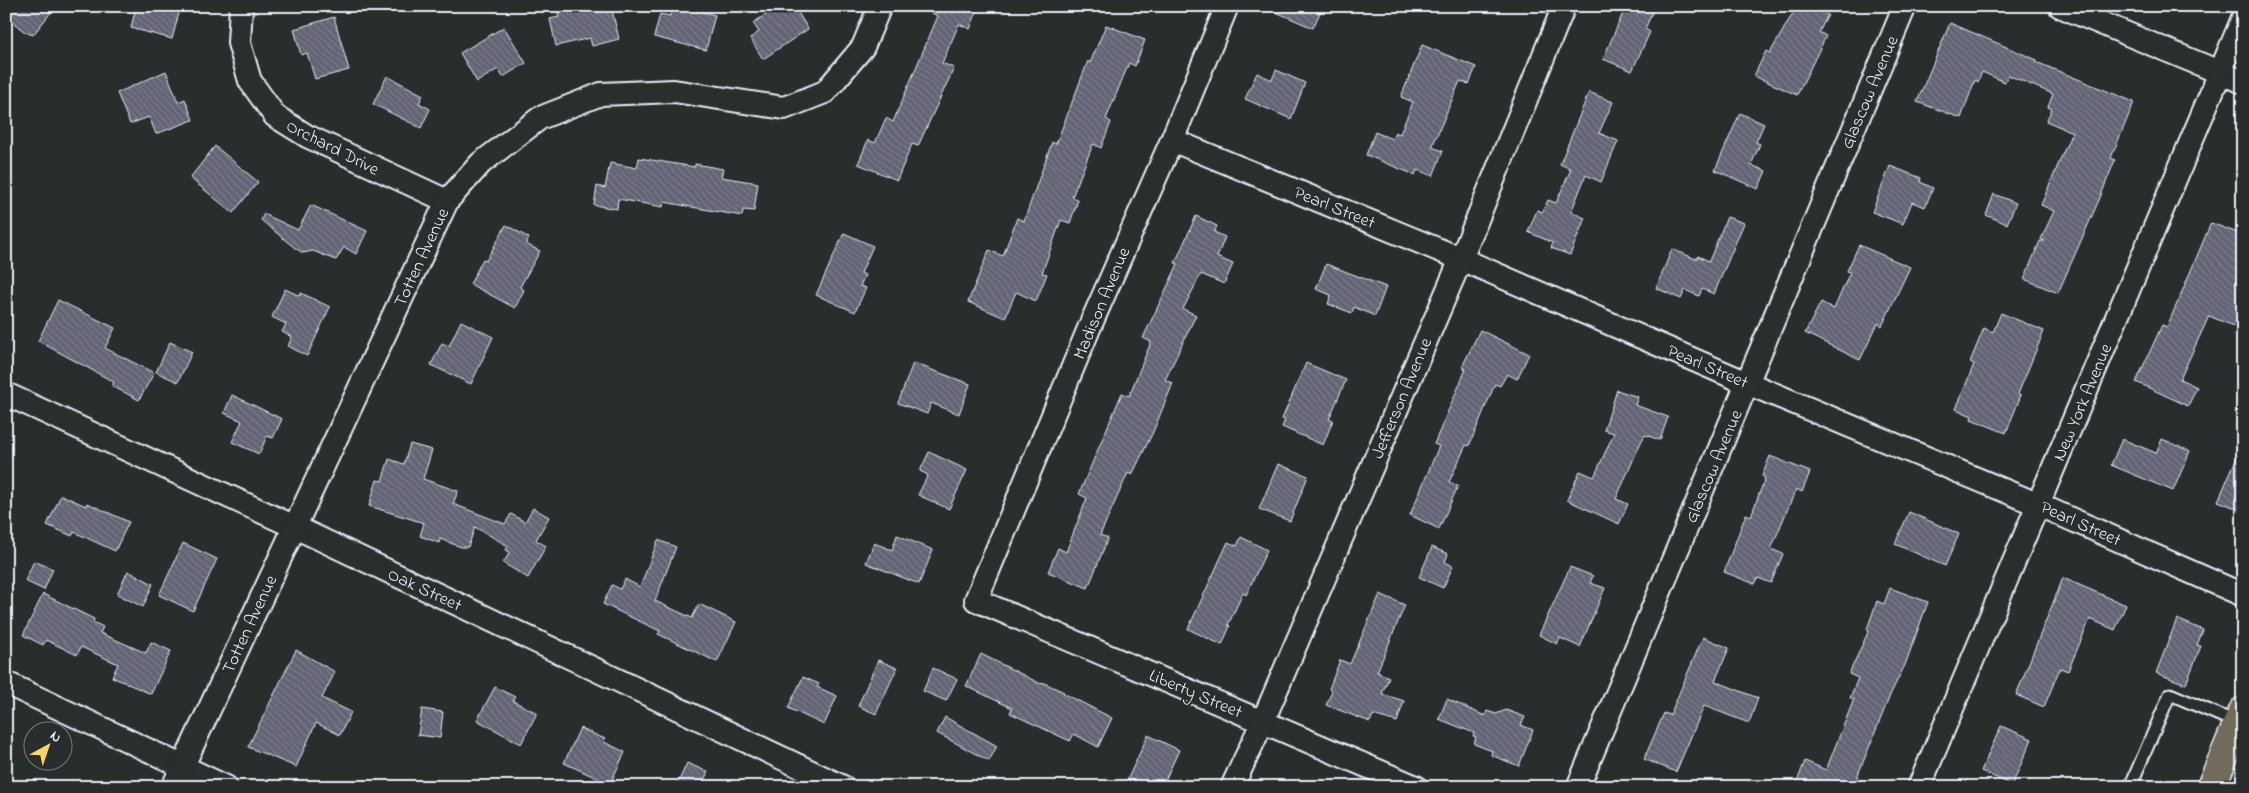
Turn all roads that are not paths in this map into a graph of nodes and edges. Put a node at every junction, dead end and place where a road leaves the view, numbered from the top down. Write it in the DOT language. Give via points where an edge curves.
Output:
graph roads {
  1 [pos="241,6"];
  2 [pos="880,6"];
  3 [pos="1227,6"];
  4 [pos="1564,6"];
  5 [pos="1905,6"];
  6 [pos="2060,6"];
  7 [pos="2243,18"];
  8 [pos="2220,72"];
  9 [pos="2243,82"];
  10 [pos="1172,140"];
  11 [pos="446,201"];
  12 [pos="1461,259"];
  13 [pos="1747,383"];
  14 [pos="6,394"];
  15 [pos="2039,505"];
  16 [pos="295,527"];
  17 [pos="2243,595"];
  18 [pos="976,600"];
  19 [pos="6,683"];
  20 [pos="2240,717"];
  21 [pos="1262,721"];
  22 [pos="182,766"];
  23 [pos="173,787"];
  24 [pos="226,787"];
  25 [pos="844,787"];
  26 [pos="1232,787"];
  27 [pos="1416,787"];
  28 [pos="1578,787"];
  29 [pos="1920,787"];
  30 [pos="2130,787"];
  31 [pos="2211,787"];
  1 -- 11 [label="street, Orchard Drive" via="239,43 250,81 275,116 308,136"];
  2 -- 11 [label="street, Totten Avenue" via="863,47 825,92 784,108 674,91 601,94 540,118 481,163"];
  3 -- 10 [label="street, Madison Avenue"];
  4 -- 12 [label="street, Jefferson Avenue"];
  5 -- 13 [label="street, Glascow Avenue"];
  6 -- 8 [label="street"];
  7 -- 8 [label="street, New York Avenue"];
  8 -- 9 [label="street"];
  8 -- 15 [label="street, New York Avenue"];
  10 -- 12 [label="street, Pearl Street"];
  10 -- 18 [label="street, Madison Avenue" via="1090,326"];
  11 -- 16 [label="street, Totten Avenue"];
  12 -- 13 [label="street, Pearl Street"];
  12 -- 21 [label="street, Jefferson Avenue"];
  13 -- 15 [label="street, Pearl Street"];
  13 -- 28 [label="street, Glascow Avenue"];
  14 -- 16 [label="street, Oak Street"];
  15 -- 17 [label="street, Pearl Street"];
  15 -- 29 [label="street, New York Avenue"];
  16 -- 22 [label="street, Totten Avenue"];
  16 -- 25 [label="street, Oak Street"];
  18 -- 21 [label="street, Liberty Street"];
  19 -- 22 [label="street"];
  20 -- 30 [label="lane" via="2170,694"];
  20 -- 31 [label="main road"];
  21 -- 26 [label="street, Jefferson Avenue"];
  21 -- 27 [label="street, Liberty Street"];
  22 -- 23 [label="street, Totten Avenue"];
  22 -- 24 [label="street"];
}
